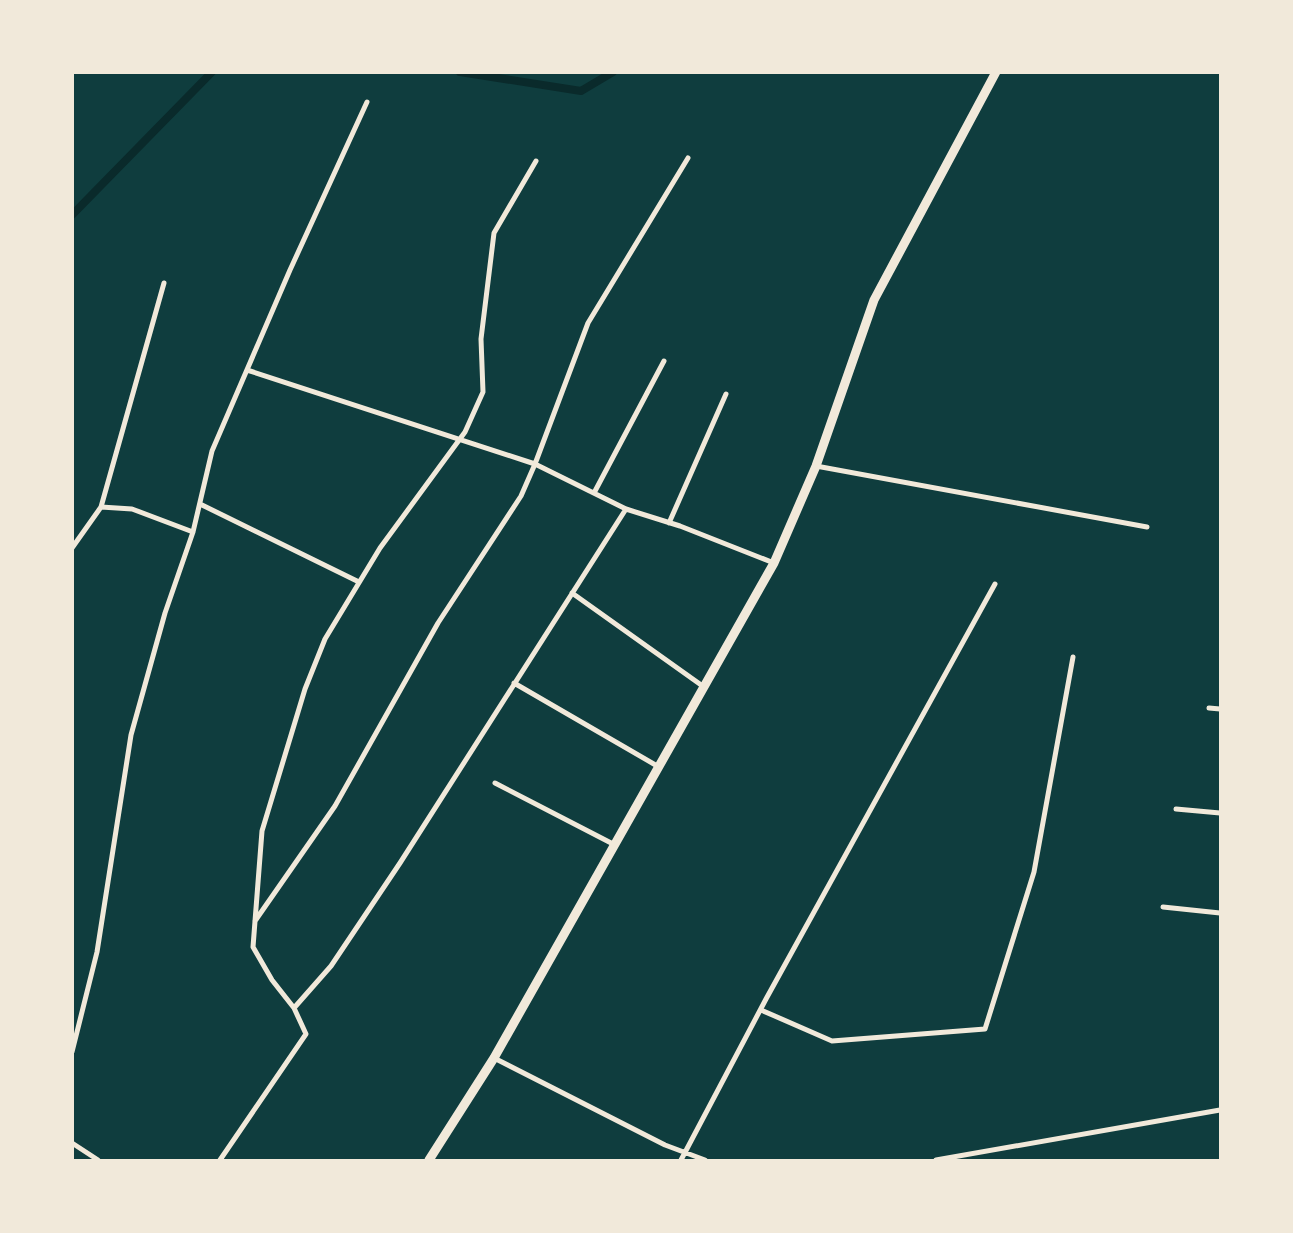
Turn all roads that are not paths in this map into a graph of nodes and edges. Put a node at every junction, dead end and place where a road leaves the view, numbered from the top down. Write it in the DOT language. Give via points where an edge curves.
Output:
graph roads {
  1 [pos="996,72"];
  2 [pos="367,102"];
  3 [pos="688,158"];
  4 [pos="536,161"];
  5 [pos="164,283"];
  6 [pos="664,361"];
  7 [pos="247,370"];
  8 [pos="726,394"];
  9 [pos="460,439"];
  10 [pos="535,464"];
  11 [pos="816,466"];
  12 [pos="594,493"];
  13 [pos="200,504"];
  14 [pos="101,507"];
  15 [pos="626,509"];
  16 [pos="669,523"];
  17 [pos="1147,527"];
  18 [pos="193,532"];
  19 [pos="72,548"];
  20 [pos="774,563"];
  21 [pos="359,582"];
  22 [pos="995,584"];
  23 [pos="572,593"];
  24 [pos="1073,657"];
  25 [pos="514,683"];
  26 [pos="704,687"];
  27 [pos="1209,708"];
  28 [pos="1220,709"];
  29 [pos="659,767"];
  30 [pos="495,783"];
  31 [pos="1176,809"];
  32 [pos="1220,813"];
  33 [pos="615,845"];
  34 [pos="1163,907"];
  35 [pos="1220,913"];
  36 [pos="255,921"];
  37 [pos="294,1008"];
  38 [pos="761,1010"];
  39 [pos="72,1052"];
  40 [pos="494,1058"];
  41 [pos="1220,1110"];
  42 [pos="72,1144"];
  43 [pos="685,1153"];
  44 [pos="959,1158"];
  45 [pos="98,1160"];
  46 [pos="220,1160"];
  47 [pos="429,1160"];
  48 [pos="681,1160"];
  49 [pos="705,1160"];
  50 [pos="936,1160"];
  1 -- 11 [label="street" via="874,300"];
  2 -- 7 [label="street"];
  3 -- 10 [label="street" via="588,323"];
  4 -- 9 [label="street" via="494,233 481,338 483,392"];
  5 -- 14 [label="street"];
  6 -- 12 [label="street"];
  7 -- 9 [label="street"];
  7 -- 13 [label="street" via="212,451"];
  8 -- 16 [label="street"];
  9 -- 10 [label="street"];
  9 -- 21 [label="street"];
  10 -- 12 [label="street"];
  10 -- 36 [label="street" via="521,496 438,623 335,806"];
  11 -- 17 [label="street"];
  11 -- 20 [label="street"];
  12 -- 15 [label="street"];
  13 -- 18 [label="street"];
  13 -- 21 [label="street"];
  14 -- 18 [label="street" via="132,509"];
  14 -- 19 [label="street"];
  15 -- 16 [label="street"];
  15 -- 23 [label="street"];
  16 -- 20 [label="street"];
  18 -- 39 [label="street" via="165,613 131,735 97,952"];
  20 -- 26 [label="street"];
  21 -- 36 [label="street" via="325,639 290,736 262,831"];
  22 -- 38 [label="street"];
  23 -- 25 [label="street"];
  23 -- 26 [label="street"];
  24 -- 38 [label="street" via="1034,872 985,1029 832,1041"];
  25 -- 29 [label="street"];
  25 -- 37 [label="street" via="336,958"];
  26 -- 29 [label="street"];
  27 -- 28 [label="street"];
  29 -- 33 [label="street"];
  30 -- 33 [label="street"];
  31 -- 32 [label="street"];
  33 -- 40 [label="street"];
  34 -- 35 [label="street"];
  36 -- 37 [label="street" via="253,947 272,980"];
  37 -- 46 [label="street" via="306,1034"];
  38 -- 43 [label="street"];
  40 -- 43 [label="street"];
  40 -- 47 [label="street"];
  41 -- 44 [label="street"];
  42 -- 45 [label="street"];
  43 -- 48 [label="street"];
  43 -- 49 [label="street"];
  44 -- 50 [label="street"];
}
